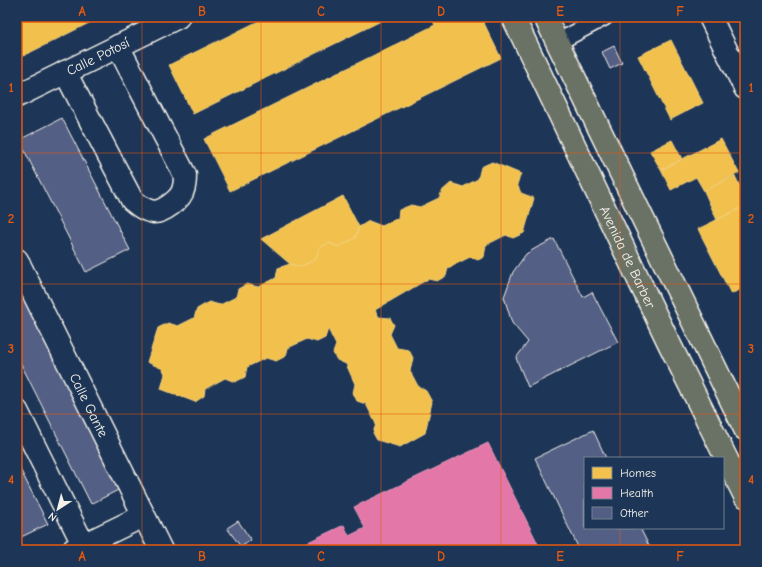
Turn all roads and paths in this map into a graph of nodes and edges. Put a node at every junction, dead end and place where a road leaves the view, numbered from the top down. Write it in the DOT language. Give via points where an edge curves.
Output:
graph roads {
  1 [pos="178,17"];
  2 [pos="513,17"];
  3 [pos="545,17"];
  4 [pos="606,17"];
  5 [pos="710,17"];
  6 [pos="558,42"];
  7 [pos="118,46"];
  8 [pos="65,72"];
  9 [pos="745,88"];
  10 [pos="17,96"];
  11 [pos="20,273"];
  12 [pos="17,411"];
  13 [pos="745,429"];
  14 [pos="745,496"];
  15 [pos="144,516"];
  16 [pos="81,548"];
  17 [pos="161,550"];
  1 -- 7 [label="street, Calle Potosí"];
  2 -- 14 [label="main road, Avenida de Barber"];
  3 -- 6 [label="main road"];
  4 -- 6 [label="street"];
  5 -- 9 [label="street"];
  6 -- 13 [label="main road"];
  7 -- 8 [label="street, Calle Potosí"];
  7 -- 8 [label="street" via="185,175 183,192 167,207 155,212 141,208 132,200"];
  8 -- 10 [label="street, Calle Potosí"];
  11 -- 15 [label="street, Calle Gante"];
  12 -- 16 [label="street"];
  15 -- 16 [label="street"];
  15 -- 17 [label="street, Calle Gante"];
}
